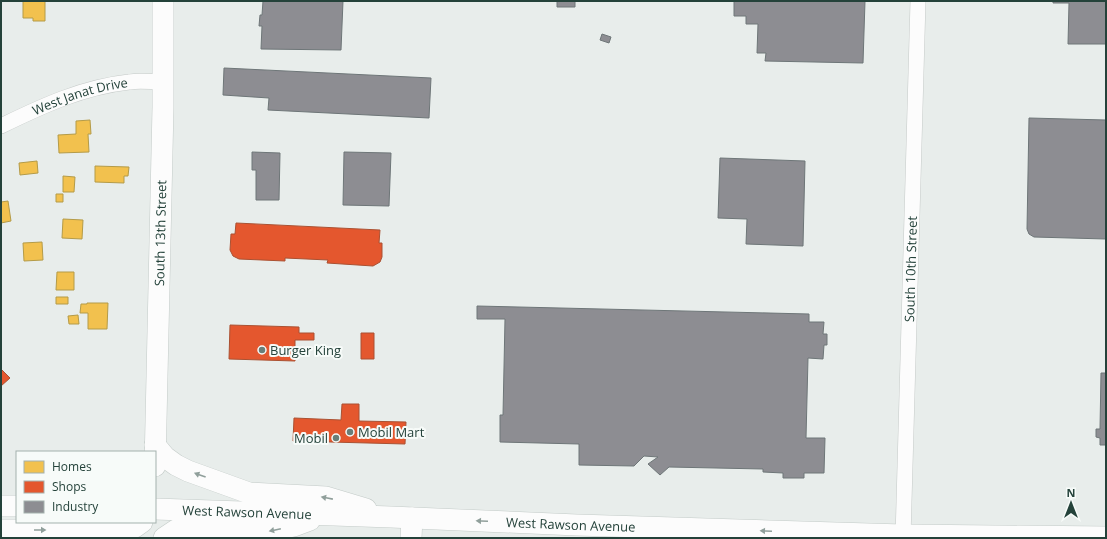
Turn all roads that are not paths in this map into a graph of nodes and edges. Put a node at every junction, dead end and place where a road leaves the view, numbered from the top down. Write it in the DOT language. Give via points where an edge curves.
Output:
graph roads {
  1 [pos="163,1"];
  2 [pos="918,1"];
  3 [pos="163,82"];
  4 [pos="1,126"];
  5 [pos="156,445"];
  6 [pos="156,451"];
  7 [pos="1,506"];
  8 [pos="16,506"];
  9 [pos="156,509"];
  10 [pos="325,514"];
  11 [pos="391,517"];
  12 [pos="140,523"];
  13 [pos="154,523"];
  14 [pos="412,528"];
  15 [pos="1,530"];
  16 [pos="577,532"];
  17 [pos="903,536"];
  18 [pos="1106,537"];
  19 [pos="153,538"];
  20 [pos="164,538"];
  1 -- 3 [label="main road, South 13th Street"];
  2 -- 17 [label="street, South 10th Street"];
  3 -- 4 [label="street, West Janat Drive" via="130,82 82,91 36,108"];
  3 -- 5 [label="main road, South 13th Street"];
  5 -- 6 [label="main road, South 13th Street"];
  11 -- 5 [label="main road, one-way" via="326,497 249,493 176,465 165,457"];
  7 -- 8 [label="main road"];
  9 -- 10 [label="main road, West Rawson Avenue"];
  10 -- 11 [label="main road, West Rawson Avenue"];
  10 -- 20 [label="main road, one-way" via="294,526 262,532 191,529 176,530"];
  11 -- 14 [label="main road, West Rawson Avenue"];
  15 -- 12 [label="main road, one-way" via="123,530"];
  13 -- 19 [label="main road"];
  16 -- 14 [label="main road, West Rawson Avenue, one-way"];
  17 -- 16 [label="main road, West Rawson Avenue, one-way"];
  17 -- 18 [label="main road, West Rawson Avenue"];
}
